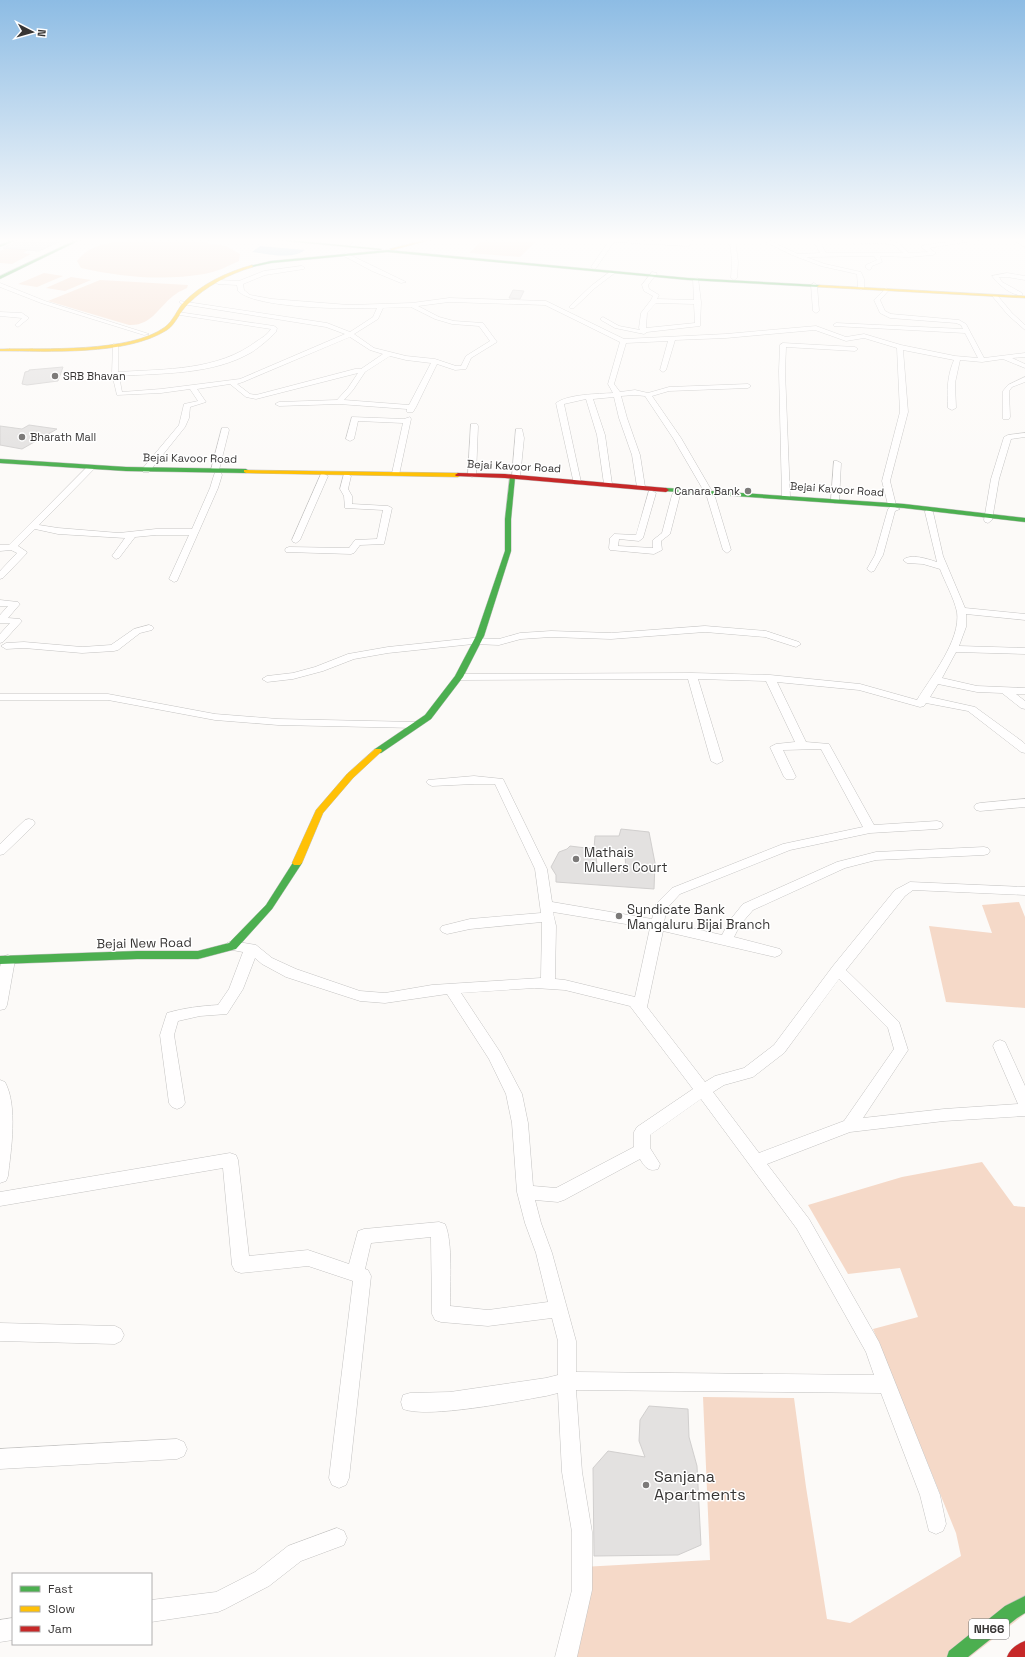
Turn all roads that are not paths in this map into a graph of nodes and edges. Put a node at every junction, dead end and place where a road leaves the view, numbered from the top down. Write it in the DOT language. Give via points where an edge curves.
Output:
graph roads {
  1 [pos="24,316"];
  2 [pos="89,316"];
  3 [pos="172,316"];
  4 [pos="176,316"];
  5 [pos="205,316"];
  6 [pos="273,316"];
  7 [pos="377,316"];
  8 [pos="434,316"];
  9 [pos="573,316"];
  10 [pos="642,316"];
  11 [pos="698,316"];
  12 [pos="895,316"];
  13 [pos="1012,316"];
  14 [pos="603,319"];
  15 [pos="18,325"];
  16 [pos="836,325"];
  17 [pos="1025,328"];
  18 [pos="644,331"];
  19 [pos="966,331"];
  20 [pos="146,334"];
  21 [pos="350,334"];
  22 [pos="672,339"];
  23 [pos="640,340"];
  24 [pos="623,341"];
  25 [pos="115,345"];
  26 [pos="900,348"];
  27 [pos="855,349"];
  28 [pos="0,350"];
  29 [pos="389,353"];
  30 [pos="1025,355"];
  31 [pos="1004,357"];
  32 [pos="958,358"];
  33 [pos="982,360"];
  34 [pos="435,361"];
  35 [pos="1025,366"];
  36 [pos="663,370"];
  37 [pos="363,371"];
  38 [pos="115,374"];
  39 [pos="1025,381"];
  40 [pos="232,383"];
  41 [pos="748,386"];
  42 [pos="192,388"];
  43 [pos="617,394"];
  44 [pos="648,395"];
  45 [pos="589,396"];
  46 [pos="339,402"];
  47 [pos="279,404"];
  48 [pos="952,408"];
  49 [pos="1006,417"];
  50 [pos="474,426"];
  51 [pos="225,430"];
  52 [pos="519,431"];
  53 [pos="1025,434"];
  54 [pos="350,439"];
  55 [pos="0,461"];
  56 [pos="837,463"];
  57 [pos="0,466"];
  58 [pos="89,470"];
  59 [pos="146,470"];
  60 [pos="216,473"];
  61 [pos="396,473"];
  62 [pos="472,475"];
  63 [pos="324,476"];
  64 [pos="347,476"];
  65 [pos="513,479"];
  66 [pos="577,482"];
  67 [pos="608,484"];
  68 [pos="641,487"];
  69 [pos="652,493"];
  70 [pos="676,495"];
  71 [pos="711,496"];
  72 [pos="786,497"];
  73 [pos="835,501"];
  74 [pos="894,507"];
  75 [pos="929,512"];
  76 [pos="988,518"];
  77 [pos="1025,520"];
  78 [pos="1025,525"];
  79 [pos="32,526"];
  80 [pos="195,532"];
  81 [pos="132,535"];
  82 [pos="639,538"];
  83 [pos="296,540"];
  84 [pos="657,540"];
  85 [pos="12,547"];
  86 [pos="0,548"];
  87 [pos="289,550"];
  88 [pos="727,550"];
  89 [pos="116,556"];
  90 [pos="907,560"];
  91 [pos="943,567"];
  92 [pos="871,569"];
  93 [pos="0,576"];
  94 [pos="174,579"];
  95 [pos="0,603"];
  96 [pos="960,610"];
  97 [pos="1025,617"];
  98 [pos="149,628"];
  99 [pos="478,641"];
  100 [pos="796,644"];
  101 [pos="1,646"];
  102 [pos="952,649"];
  103 [pos="1025,651"];
  104 [pos="692,676"];
  105 [pos="460,677"];
  106 [pos="770,678"];
  107 [pos="267,679"];
  108 [pos="936,680"];
  109 [pos="1006,691"];
  110 [pos="1025,691"];
  111 [pos="0,697"];
  112 [pos="923,699"];
  113 [pos="1025,706"];
  114 [pos="416,725"];
  115 [pos="802,746"];
  116 [pos="1025,750"];
  117 [pos="717,761"];
  118 [pos="790,778"];
  119 [pos="432,782"];
  120 [pos="1025,803"];
  121 [pos="980,807"];
  122 [pos="29,823"];
  123 [pos="937,826"];
  124 [pos="870,829"];
  125 [pos="0,851"];
  126 [pos="984,851"];
  127 [pos="1025,891"];
  128 [pos="547,912"];
  129 [pos="658,926"];
  130 [pos="447,929"];
  131 [pos="726,940"];
  132 [pos="232,946"];
  133 [pos="251,948"];
  134 [pos="775,952"];
  135 [pos="4,960"];
  136 [pos="838,970"];
  137 [pos="548,984"];
  138 [pos="451,989"];
  139 [pos="0,1005"];
  140 [pos="640,1008"];
  141 [pos="1000,1046"];
  142 [pos="0,1086"];
  143 [pos="703,1090"];
  144 [pos="177,1103"];
  145 [pos="1025,1103"];
  146 [pos="1025,1110"];
  147 [pos="849,1126"];
  148 [pos="642,1150"];
  149 [pos="756,1161"];
  150 [pos="652,1164"];
  151 [pos="0,1176"];
  152 [pos="525,1192"];
  153 [pos="0,1199"];
  154 [pos="356,1274"];
  155 [pos="558,1309"];
  156 [pos="0,1332"];
  157 [pos="115,1335"];
  158 [pos="567,1381"];
  159 [pos="888,1384"];
  160 [pos="410,1402"];
  161 [pos="177,1449"];
  162 [pos="0,1458"];
  163 [pos="338,1478"];
  164 [pos="936,1524"];
  165 [pos="337,1538"];
  166 [pos="1025,1604"];
  167 [pos="152,1611"];
  168 [pos="12,1629"];
  169 [pos="0,1631"];
  170 [pos="1025,1649"];
  171 [pos="566,1657"];
  172 [pos="955,1657"];
  173 [pos="1015,1657"];
  1 -- 15 [label="street" via="26,318"];
  2 -- 20 [label="street"];
  3 -- 20 [label="main road" via="163,326"];
  4 -- 25 [label="main road" via="158,333"];
  5 -- 38 [label="street" via="274,328 274,331 248,350 223,362 187,369"];
  6 -- 21 [label="street" via="327,325"];
  7 -- 21 [label="street"];
  8 -- 34 [label="street" via="454,323 481,324 494,342 468,357 464,368 455,368"];
  9 -- 24 [label="street"];
  10 -- 18 [label="street"];
  11 -- 18 [label="street" via="698,325"];
  12 -- 19 [label="street" via="957,321 963,324"];
  13 -- 17 [label="street"];
  14 -- 18 [label="street" via="611,326 621,329"];
  16 -- 19 [label="street"];
  18 -- 23 [label="street"];
  19 -- 33 [label="street"];
  20 -- 28 [label="main road" via="108,343"];
  21 -- 29 [label="street" via="372,349"];
  21 -- 40 [label="street"];
  22 -- 23 [label="street"];
  22 -- 26 [label="street" via="816,328 846,339 864,336"];
  22 -- 36 [label="street"];
  23 -- 24 [label="street"];
  24 -- 43 [label="street" via="611,384"];
  25 -- 28 [label="main road"];
  25 -- 38 [label="street"];
  26 -- 32 [label="street"];
  26 -- 74 [label="street" via="904,412 886,481"];
  27 -- 72 [label="street" via="783,345"];
  29 -- 34 [label="street" via="406,358"];
  29 -- 37 [label="street"];
  30 -- 31 [label="street"];
  31 -- 33 [label="street"];
  31 -- 35 [label="street"];
  32 -- 33 [label="street"];
  32 -- 48 [label="street" via="951,382"];
  34 -- 46 [label="street" via="411,408"];
  37 -- 40 [label="street" via="256,397 248,396"];
  37 -- 46 [label="street"];
  38 -- 42 [label="street" via="119,394"];
  39 -- 49 [label="street" via="1010,386 1006,391"];
  40 -- 42 [label="street"];
  41 -- 44 [label="street" via="669,389"];
  42 -- 59 [label="street" via="202,402 187,406 182,425"];
  43 -- 44 [label="street" via="626,392"];
  43 -- 45 [label="street"];
  43 -- 68 [label="street" via="636,454"];
  44 -- 71 [label="street"];
  45 -- 66 [label="street" via="560,404"];
  45 -- 67 [label="street" via="601,435"];
  46 -- 47 [label="street"];
  50 -- 62 [label="street"];
  51 -- 60 [label="street"];
  52 -- 65 [label="street"];
  53 -- 76 [label="street" via="1008,437 995,479"];
  54 -- 61 [label="street" via="355,420 406,420"];
  55 -- 58 [label="main road, Bejai Kavoor Road"];
  56 -- 73 [label="street"];
  57 -- 58 [label="main road, Bejai Kavoor Road"];
  58 -- 59 [label="main road, Bejai Kavoor Road"];
  58 -- 60 [label="main road, Bejai Kavoor Road"];
  58 -- 79 [label="street"];
  59 -- 60 [label="main road, Bejai Kavoor Road"];
  60 -- 61 [label="main road, Bejai Kavoor Road"];
  60 -- 63 [label="main road, Bejai Kavoor Road"];
  60 -- 80 [label="street" via="214,488"];
  61 -- 62 [label="main road, Bejai Kavoor Road"];
  62 -- 65 [label="main road, Bejai Kavoor Road"];
  63 -- 64 [label="main road, Bejai Kavoor Road"];
  63 -- 83 [label="street"];
  64 -- 65 [label="main road, Bejai Kavoor Road"];
  64 -- 87 [label="street" via="344,489 348,496 348,506 388,508 381,542 358,542 351,551"];
  65 -- 66 [label="main road, Bejai Kavoor Road"];
  65 -- 69 [label="main road, Bejai Kavoor Road"];
  65 -- 99 [label="main road, Bejai New Road" via="508,519 508,551"];
  66 -- 67 [label="main road, Bejai Kavoor Road"];
  67 -- 68 [label="main road, Bejai Kavoor Road"];
  68 -- 71 [label="main road, Bejai Kavoor Road"];
  69 -- 70 [label="main road, Bejai Kavoor Road"];
  69 -- 82 [label="street"];
  70 -- 71 [label="main road, Bejai Kavoor Road"];
  70 -- 84 [label="street" via="666,534"];
  71 -- 72 [label="main road, Bejai Kavoor Road"];
  71 -- 74 [label="main road, Bejai Kavoor Road"];
  71 -- 88 [label="street"];
  72 -- 73 [label="main road, Bejai Kavoor Road"];
  73 -- 74 [label="main road, Bejai Kavoor Road"];
  74 -- 75 [label="main road, Bejai Kavoor Road"];
  74 -- 76 [label="main road, Bejai Kavoor Road"];
  74 -- 92 [label="street" via="879,555"];
  75 -- 76 [label="main road, Bejai Kavoor Road"];
  75 -- 91 [label="street"];
  76 -- 77 [label="main road, Bejai Kavoor Road"];
  76 -- 78 [label="main road, Bejai Kavoor Road"];
  79 -- 81 [label="street" via="58,531"];
  79 -- 85 [label="street"];
  80 -- 81 [label="street"];
  80 -- 94 [label="street"];
  81 -- 89 [label="street"];
  82 -- 84 [label="street"];
  82 -- 84 [label="street" via="617,536 612,548 657,551"];
  85 -- 86 [label="street"];
  85 -- 93 [label="street" via="23,552"];
  90 -- 91 [label="street" via="924,561"];
  91 -- 96 [label="street"];
  95 -- 101 [label="street" via="15,604 1,620 17,621"];
  96 -- 97 [label="street"];
  96 -- 102 [label="street" via="961,629"];
  98 -- 101 [label="street" via="137,631 114,648 82,650 31,645"];
  99 -- 100 [label="street" via="499,642 520,636 551,634 611,636 705,629 766,634"];
  99 -- 105 [label="main road, Bejai New Road"];
  99 -- 107 [label="street" via="352,656 319,669"];
  102 -- 103 [label="street"];
  102 -- 108 [label="street"];
  104 -- 105 [label="street"];
  104 -- 106 [label="street"];
  104 -- 117 [label="street"];
  105 -- 114 [label="main road, Bejai New Road" via="428,717"];
  106 -- 112 [label="street" via="860,687 920,704"];
  106 -- 115 [label="street"];
  108 -- 109 [label="street" via="977,689"];
  108 -- 112 [label="street"];
  109 -- 110 [label="street"];
  109 -- 113 [label="street"];
  111 -- 114 [label="street" via="108,697 215,717 278,722"];
  112 -- 116 [label="street" via="971,709"];
  114 -- 132 [label="main road, Bejai New Road" via="384,746 350,776 319,812 296,865 269,908"];
  115 -- 118 [label="street" via="776,747"];
  115 -- 124 [label="street" via="825,746"];
  119 -- 128 [label="street" via="499,781 541,869"];
  120 -- 121 [label="street"];
  122 -- 125 [label="street"];
  123 -- 124 [label="street"];
  124 -- 129 [label="street" via="787,847 676,891 661,907"];
  126 -- 131 [label="street" via="876,856 841,865 748,907"];
  127 -- 136 [label="street" via="910,886 900,893"];
  128 -- 129 [label="street" via="597,913"];
  128 -- 130 [label="street"];
  128 -- 137 [label="street"];
  129 -- 131 [label="street"];
  129 -- 140 [label="street"];
  131 -- 134 [label="street"];
  132 -- 133 [label="street"];
  132 -- 135 [label="main road, Bejai New Road" via="198,956 137,955"];
  133 -- 138 [label="street" via="267,961 291,974 360,996 385,998"];
  133 -- 144 [label="street" via="241,981 230,1002 222,1010 200,1011 172,1017 167,1035"];
  135 -- 139 [label="street"];
  136 -- 143 [label="street" via="779,1049 748,1073 720,1080"];
  136 -- 147 [label="street" via="894,1026 901,1050"];
  137 -- 138 [label="street"];
  137 -- 140 [label="street" via="565,985 636,1002"];
  138 -- 152 [label="street" via="495,1056 514,1094 520,1123"];
  140 -- 143 [label="street"];
  141 -- 145 [label="street"];
  142 -- 151 [label="street" via="4,1117 4,1147"];
  143 -- 148 [label="street" via="642,1132"];
  143 -- 149 [label="street"];
  146 -- 147 [label="street" via="944,1115"];
  147 -- 149 [label="street"];
  148 -- 150 [label="street"];
  148 -- 152 [label="street" via="558,1195"];
  149 -- 159 [label="street" via="803,1224 873,1348"];
  152 -- 155 [label="street"];
  153 -- 154 [label="street" via="230,1160 241,1266 308,1258"];
  154 -- 155 [label="street" via="364,1236 438,1229 442,1314 488,1318"];
  154 -- 163 [label="street" via="362,1276"];
  155 -- 158 [label="street" via="567,1341"];
  156 -- 157 [label="street"];
  158 -- 159 [label="street"];
  158 -- 160 [label="street" via="546,1387 450,1401"];
  158 -- 171 [label="street" via="572,1472 582,1532 582,1590"];
  159 -- 164 [label="street" via="930,1495"];
  161 -- 162 [label="street"];
  165 -- 167 [label="street" via="295,1553 262,1579 218,1602"];
  166 -- 172 [label="main road, NH66" via="1011,1612"];
  168 -- 169 [label="street"];
  170 -- 173 [label="main road, NH66"];
}
